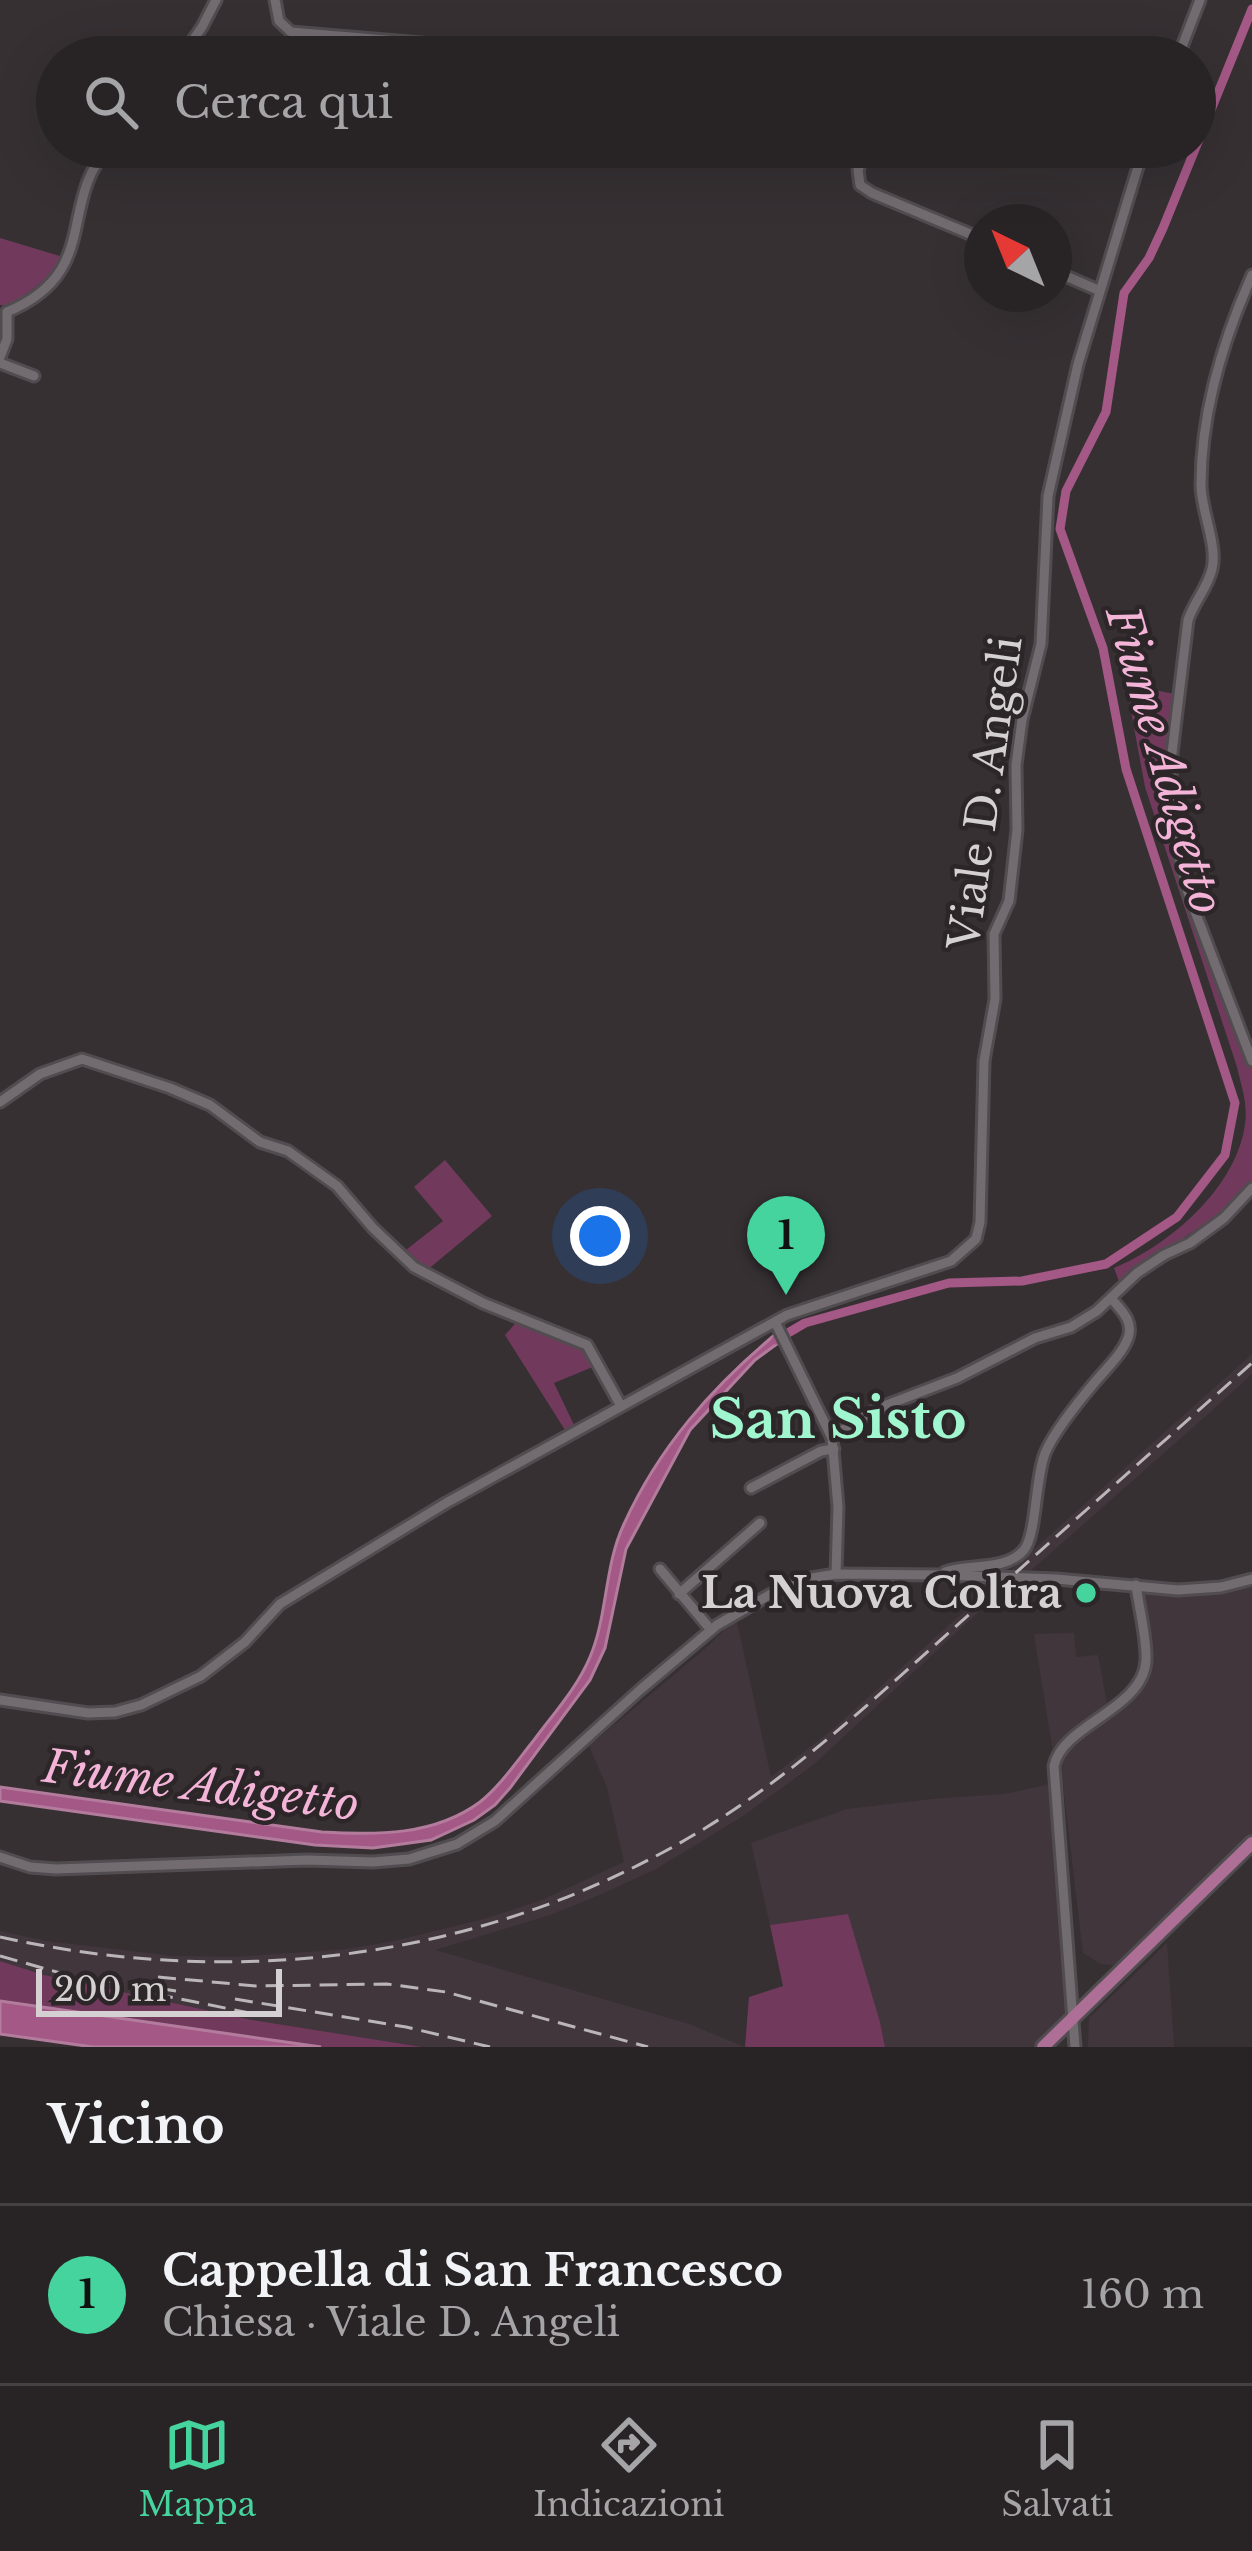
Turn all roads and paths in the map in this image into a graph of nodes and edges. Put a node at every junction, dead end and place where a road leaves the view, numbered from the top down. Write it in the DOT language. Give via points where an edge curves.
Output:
graph roads {
  1 [pos="216,0"];
  2 [pos="274,0"];
  3 [pos="1200,0"];
  4 [pos="196,36"];
  5 [pos="338,36"];
  6 [pos="1186,36"];
  7 [pos="95,168"];
  8 [pos="858,168"];
  9 [pos="1137,168"];
  10 [pos="964,231"];
  11 [pos="1252,275"];
  12 [pos="1072,279"];
  13 [pos="1098,290"];
  14 [pos="3,311"];
  15 [pos="0,360"];
  16 [pos="34,376"];
  17 [pos="1252,1061"];
  18 [pos="0,1102"];
  19 [pos="1252,1188"];
  20 [pos="1111,1298"];
  21 [pos="777,1325"];
  22 [pos="621,1406"];
  23 [pos="833,1443"];
  24 [pos="752,1487"];
  25 [pos="760,1523"];
  26 [pos="660,1569"];
  27 [pos="836,1574"];
  28 [pos="942,1575"];
  29 [pos="1252,1579"];
  30 [pos="1136,1585"];
  31 [pos="679,1594"];
  32 [pos="711,1630"];
  33 [pos="0,1700"];
  34 [pos="1252,1844"];
  35 [pos="0,1857"];
  36 [pos="1071,2019"];
  37 [pos="1042,2047"];
  38 [pos="1076,2047"];
  1 -- 4 [label="street"];
  2 -- 5 [label="street" via="291,32"];
  3 -- 6 [label="street"];
  7 -- 14 [label="street" via="56,278 32,302"];
  8 -- 10 [label="street" via="860,185 872,193"];
  9 -- 13 [label="street, Viale D. Angeli"];
  11 -- 17 [label="street" via="1227,333 1206,429 1201,484 1212,569 1188,620 1170,806 1188,893"];
  12 -- 13 [label="street"];
  13 -- 21 [label="street, Viale D. Angeli" via="1048,496 1041,644 1016,765 1010,901 994,934 976,1239 952,1261"];
  14 -- 15 [label="street" via="8,339"];
  15 -- 16 [label="street"];
  18 -- 22 [label="street" via="40,1074 82,1059 210,1105 337,1186 414,1267 587,1345"];
  19 -- 20 [label="street" via="1224,1218"];
  20 -- 23 [label="street" via="1071,1327 855,1420"];
  20 -- 28 [label="street" via="1130,1335 1046,1450 1024,1550 1003,1564"];
  21 -- 22 [label="street, Viale D. Angeli"];
  21 -- 23 [label="street"];
  22 -- 33 [label="street, Viale D. Angeli" via="319,1579 202,1676 141,1706 88,1714"];
  23 -- 24 [label="street"];
  23 -- 27 [label="street"];
  25 -- 31 [label="street"];
  26 -- 31 [label="street"];
  27 -- 28 [label="street"];
  27 -- 32 [label="street" via="771,1594"];
  28 -- 30 [label="street"];
  29 -- 30 [label="street" via="1178,1590"];
  30 -- 36 [label="street" via="1146,1664 1133,1689 1062,1748 1054,1766"];
  31 -- 32 [label="street"];
  32 -- 35 [label="street" via="495,1821 457,1844 373,1862 56,1869"];
  34 -- 36 [label="main road"];
  36 -- 37 [label="main road"];
  36 -- 38 [label="street"];
}
